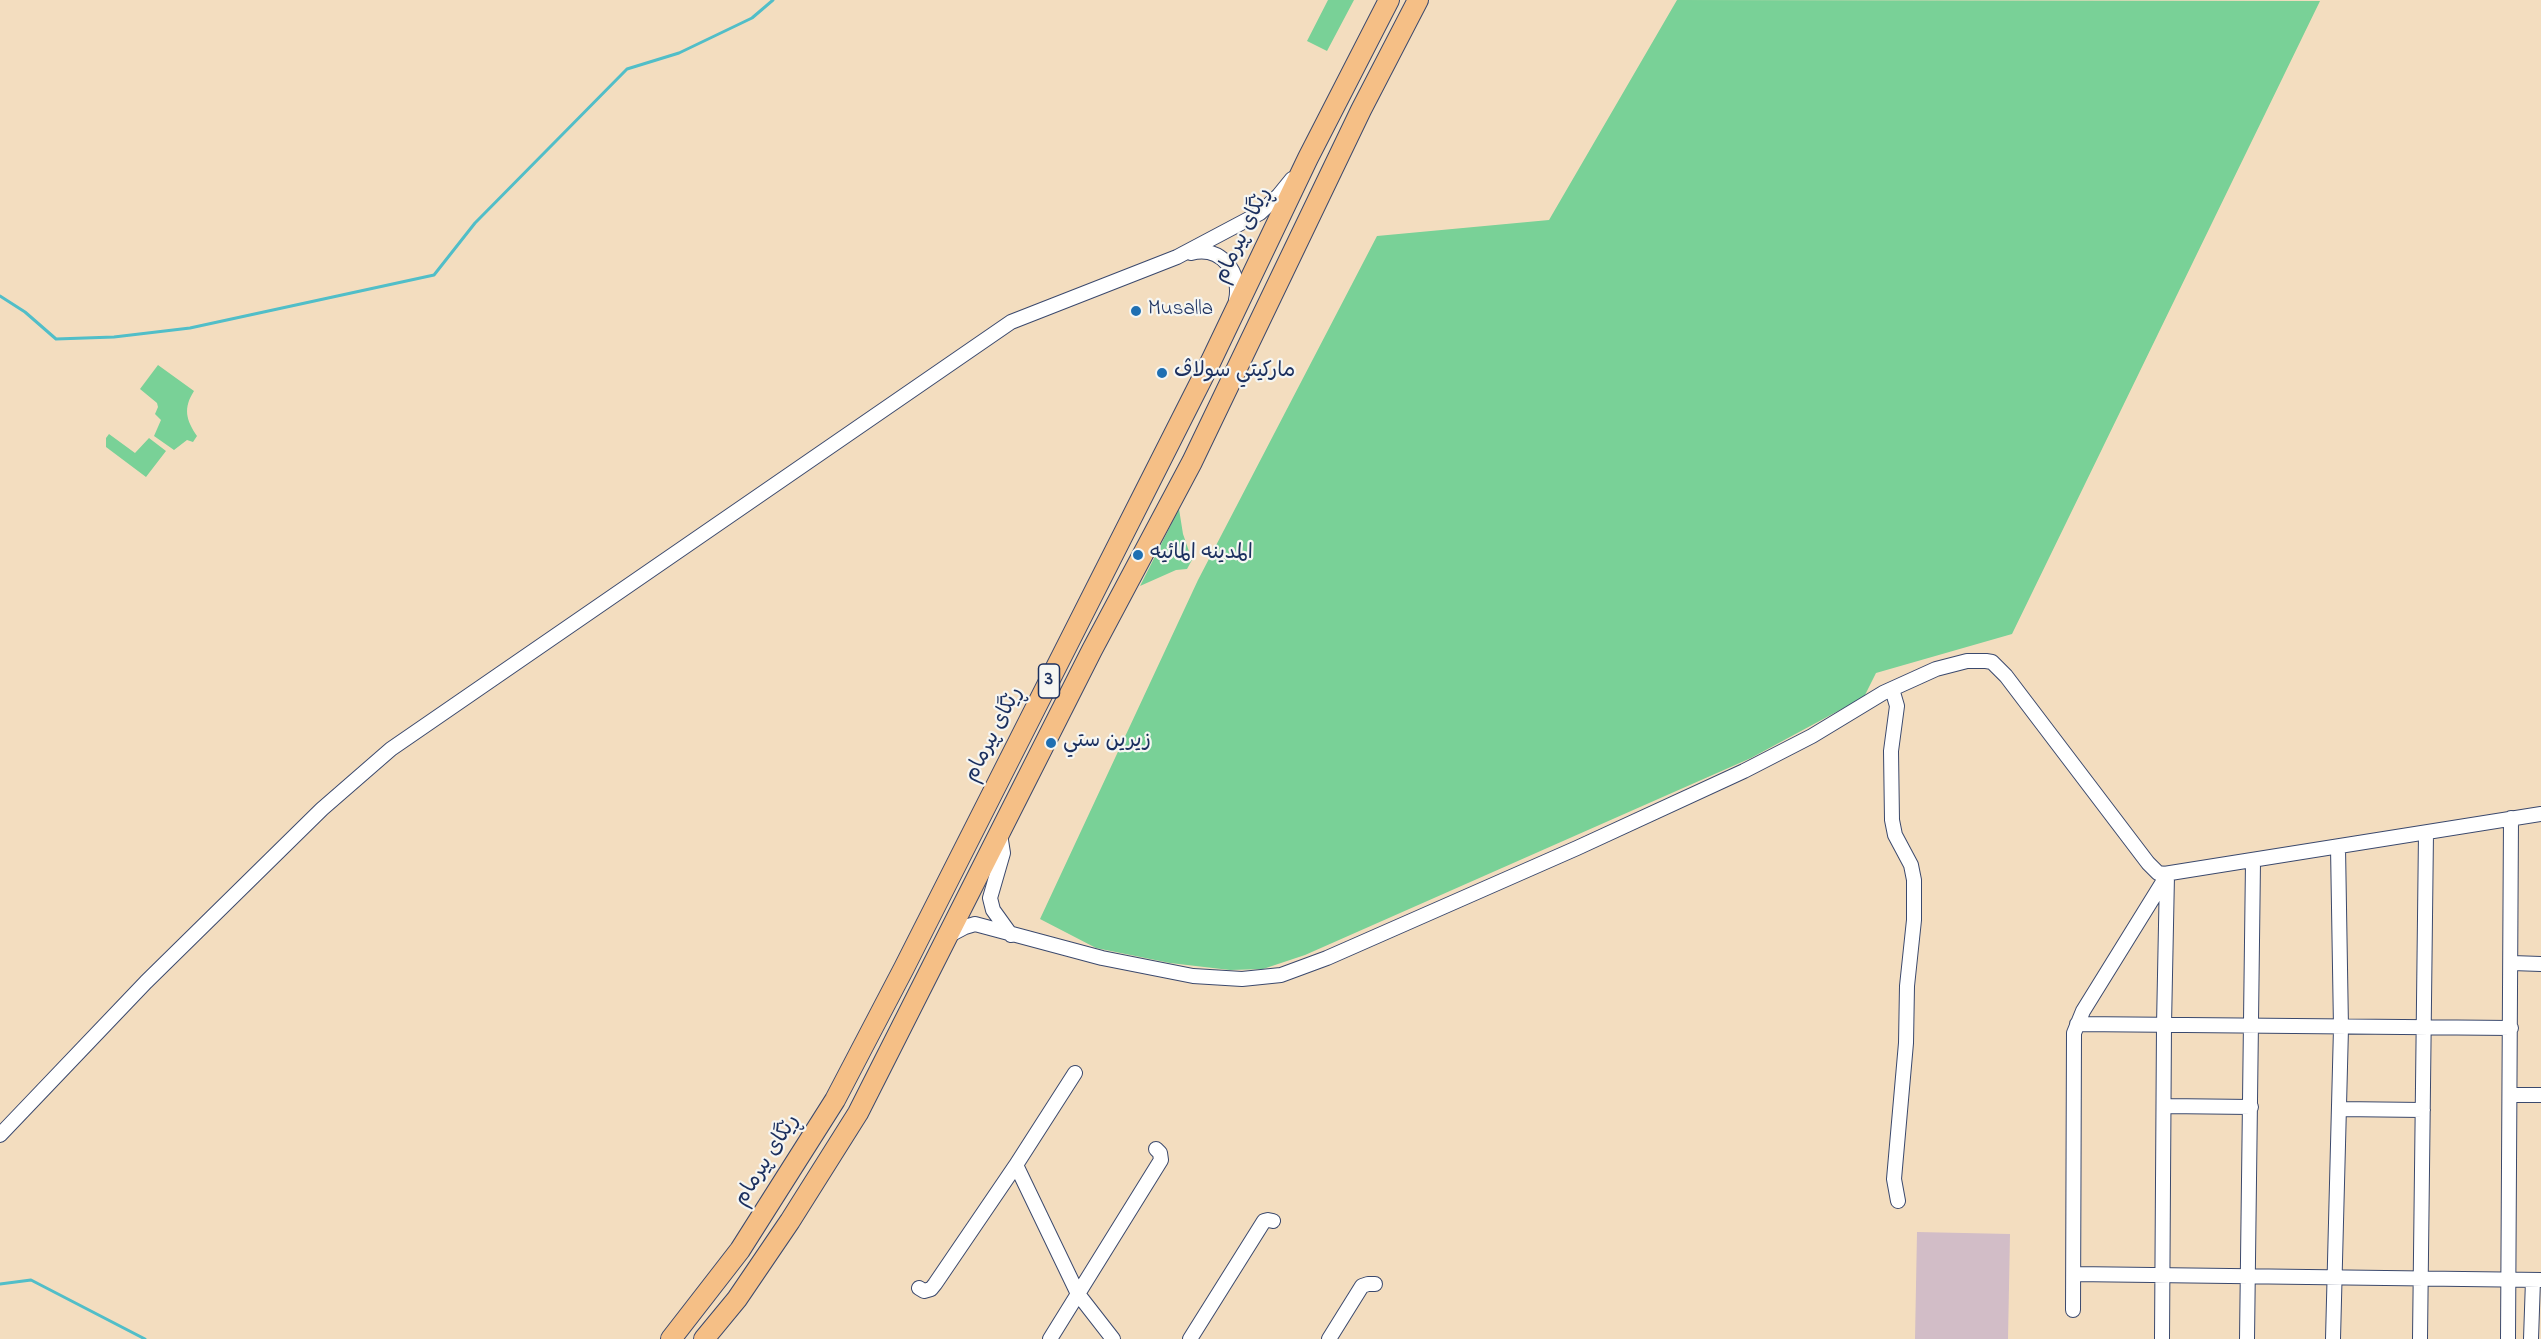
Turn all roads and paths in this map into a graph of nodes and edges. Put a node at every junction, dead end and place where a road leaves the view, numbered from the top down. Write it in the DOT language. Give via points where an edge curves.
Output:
graph roads {
  1 [pos="1389,0"];
  2 [pos="1418,0"];
  3 [pos="1308,158"];
  4 [pos="1177,256"];
  5 [pos="1233,315"];
  6 [pos="1134,513"];
  7 [pos="1163,518"];
  8 [pos="1892,689"];
  9 [pos="2541,813"];
  10 [pos="2511,818"];
  11 [pos="2426,832"];
  12 [pos="1000,834"];
  13 [pos="2338,848"];
  14 [pos="2253,861"];
  15 [pos="2167,875"];
  16 [pos="1011,935"];
  17 [pos="948,936"];
  18 [pos="2512,963"];
  19 [pos="2541,964"];
  20 [pos="2077,1024"];
  21 [pos="2164,1025"];
  22 [pos="2251,1026"];
  23 [pos="2341,1028"];
  24 [pos="2424,1028"];
  25 [pos="2511,1028"];
  26 [pos="1075,1073"];
  27 [pos="2511,1095"];
  28 [pos="2541,1095"];
  29 [pos="2165,1106"];
  30 [pos="2251,1107"];
  31 [pos="2339,1109"];
  32 [pos="2423,1110"];
  33 [pos="0,1136"];
  34 [pos="1156,1149"];
  35 [pos="1016,1165"];
  36 [pos="1898,1201"];
  37 [pos="1273,1221"];
  38 [pos="2074,1274"];
  39 [pos="2163,1276"];
  40 [pos="2248,1276"];
  41 [pos="2335,1277"];
  42 [pos="2421,1279"];
  43 [pos="2510,1279"];
  44 [pos="2537,1280"];
  45 [pos="1375,1284"];
  46 [pos="919,1288"];
  47 [pos="1078,1294"];
  48 [pos="2073,1310"];
  49 [pos="670,1339"];
  50 [pos="704,1339"];
  51 [pos="1050,1339"];
  52 [pos="1113,1339"];
  53 [pos="1190,1339"];
  54 [pos="1329,1339"];
  55 [pos="2162,1339"];
  56 [pos="2247,1339"];
  57 [pos="2334,1339"];
  58 [pos="2420,1339"];
  59 [pos="2508,1339"];
  60 [pos="2531,1339"];
  1 -- 3 [label="highway, ڕێگای پیرمام / 3"];
  2 -- 7 [label="highway, 3"];
  3 -- 4 [label="street" via="1260,213"];
  3 -- 5 [label="highway, ڕێگای پیرمام / 3"];
  4 -- 5 [label="street" via="1210,252 1231,267 1238,291"];
  4 -- 33 [label="street" via="1011,322 391,749 322,809 146,982"];
  5 -- 6 [label="highway, ڕێگای پیرمام / 3"];
  6 -- 7 [label="highway"];
  6 -- 49 [label="highway, ڕێگای پیرمام / 3" via="835,1101 740,1250"];
  7 -- 12 [label="highway, 3"];
  8 -- 15 [label="street" via="1959,662 1992,662 2153,869"];
  8 -- 16 [label="street" via="1744,771 1545,862 1281,975 1242,979 1193,976"];
  8 -- 36 [label="street" via="1897,706 1891,751 1892,820 1895,835 1911,865 1914,890 1894,1168"];
  9 -- 10 [label="street"];
  10 -- 11 [label="street"];
  10 -- 18 [label="street"];
  11 -- 13 [label="street"];
  11 -- 24 [label="street"];
  12 -- 16 [label="street" via="1003,853 990,898 993,910"];
  12 -- 17 [label="highway, 3"];
  13 -- 14 [label="street"];
  13 -- 23 [label="street"];
  14 -- 15 [label="street"];
  14 -- 22 [label="street"];
  15 -- 20 [label="street"];
  15 -- 21 [label="street"];
  16 -- 17 [label="street" via="975,924"];
  17 -- 50 [label="highway, 3" via="858,1113 737,1299"];
  18 -- 19 [label="street"];
  18 -- 25 [label="street"];
  20 -- 21 [label="street"];
  20 -- 38 [label="street"];
  21 -- 22 [label="street"];
  21 -- 29 [label="street"];
  22 -- 23 [label="street"];
  22 -- 30 [label="street"];
  23 -- 24 [label="street"];
  23 -- 31 [label="street"];
  24 -- 25 [label="street"];
  24 -- 32 [label="street"];
  25 -- 27 [label="street"];
  26 -- 35 [label="street"];
  27 -- 28 [label="street"];
  27 -- 43 [label="street"];
  29 -- 30 [label="street"];
  29 -- 39 [label="street"];
  30 -- 40 [label="street"];
  31 -- 32 [label="street"];
  31 -- 41 [label="street"];
  32 -- 42 [label="street"];
  34 -- 47 [label="street" via="1161,1160"];
  35 -- 46 [label="street" via="931,1289"];
  35 -- 47 [label="street"];
  37 -- 53 [label="street" via="1264,1221"];
  38 -- 39 [label="street"];
  38 -- 48 [label="street"];
  39 -- 40 [label="street"];
  39 -- 55 [label="street"];
  40 -- 41 [label="street"];
  40 -- 56 [label="street"];
  41 -- 42 [label="street"];
  41 -- 57 [label="street"];
  42 -- 43 [label="street"];
  42 -- 58 [label="street"];
  43 -- 44 [label="street"];
  43 -- 59 [label="street"];
  44 -- 60 [label="street"];
  45 -- 54 [label="street" via="1362,1286"];
  47 -- 51 [label="street"];
  47 -- 52 [label="street"];
}
